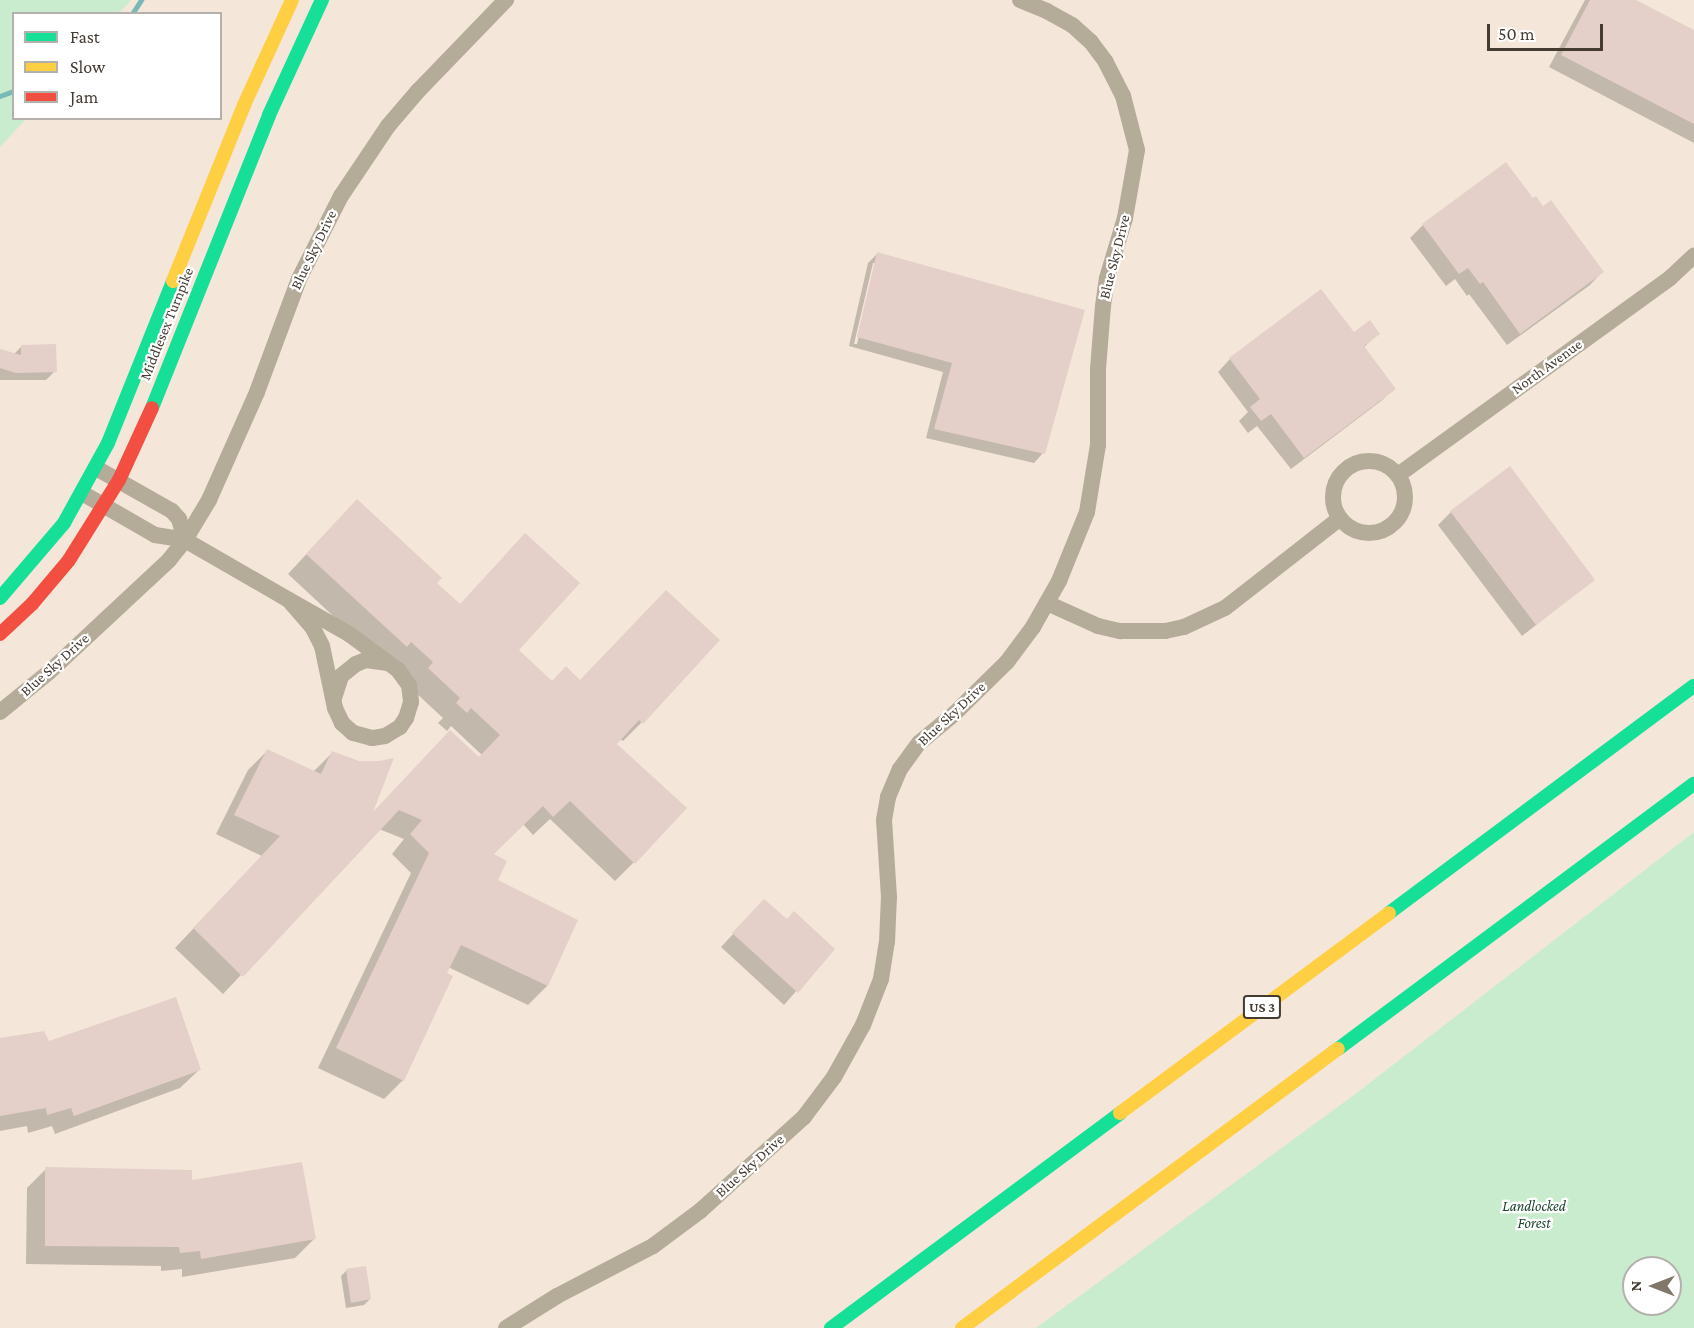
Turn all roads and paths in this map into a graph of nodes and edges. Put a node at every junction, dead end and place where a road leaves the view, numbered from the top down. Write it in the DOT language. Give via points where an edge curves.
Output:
graph roads {
  1 [pos="292,0"];
  2 [pos="322,0"];
  3 [pos="506,0"];
  4 [pos="1020,0"];
  5 [pos="1694,256"];
  6 [pos="96,468"];
  7 [pos="1398,475"];
  8 [pos="119,480"];
  9 [pos="82,493"];
  10 [pos="105,506"];
  11 [pos="1340,518"];
  12 [pos="186,540"];
  13 [pos="0,598"];
  14 [pos="289,600"];
  15 [pos="1047,603"];
  16 [pos="0,634"];
  17 [pos="398,670"];
  18 [pos="1694,686"];
  19 [pos="334,702"];
  20 [pos="0,712"];
  21 [pos="1694,784"];
  22 [pos="506,1328"];
  23 [pos="831,1328"];
  24 [pos="962,1328"];
  1 -- 6 [label="main road, Middlesex Turnpike" via="244,105"];
  2 -- 8 [label="main road, Middlesex Turnpike" via="269,115"];
  3 -- 12 [label="street, Blue Sky Drive" via="388,126 341,196 299,279 257,392 209,500"];
  4 -- 15 [label="street, Blue Sky Drive" via="1072,25 1091,42 1123,96 1137,150 1103,306 1098,445 1088,512"];
  5 -- 7 [label="street, North Avenue" via="1670,278"];
  6 -- 8 [label="street"];
  6 -- 9 [label="main road, Middlesex Turnpike"];
  7 -- 11 [label="street" via="1379,462 1363,461 1348,468 1338,478 1334,491"];
  7 -- 11 [label="street" via="1406,501 1396,522 1369,533 1358,531"];
  8 -- 10 [label="main road, Middlesex Turnpike"];
  8 -- 12 [label="street" via="172,511"];
  9 -- 10 [label="street"];
  9 -- 13 [label="main road, Middlesex Turnpike" via="48,544"];
  10 -- 12 [label="street" via="164,539"];
  10 -- 16 [label="main road, Middlesex Turnpike" via="69,560"];
  11 -- 15 [label="street" via="1225,608 1184,627 1120,631 1098,626"];
  12 -- 14 [label="street"];
  12 -- 20 [label="street, Blue Sky Drive" via="48,673"];
  14 -- 17 [label="street" via="349,634"];
  14 -- 19 [label="street" via="301,611 322,646"];
  15 -- 22 [label="street, Blue Sky Drive" via="1007,662 919,743 900,769 888,797 884,820 889,897 881,979 863,1025 834,1077 804,1117 700,1211 653,1245"];
  17 -- 19 [label="street" via="379,660 356,663 338,681"];
  17 -- 19 [label="street" via="409,685 411,702 406,718 393,732 372,738 352,733 342,723"];
  18 -- 23 [label="main road, US 3"];
  21 -- 24 [label="main road"];
}
